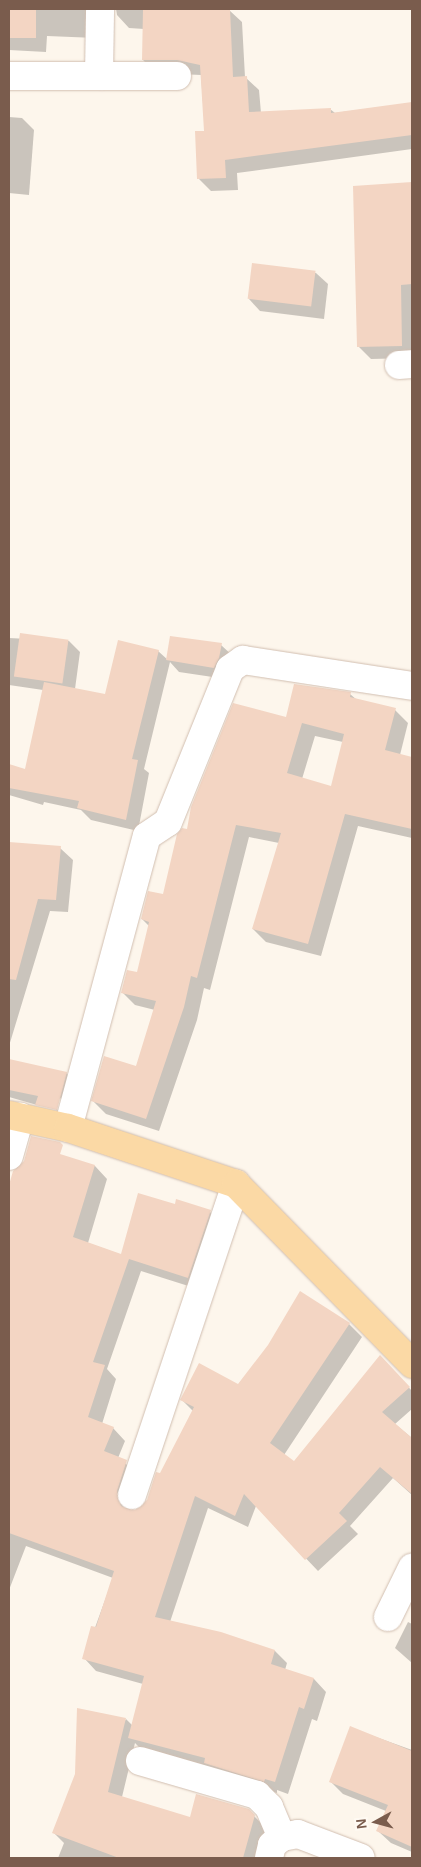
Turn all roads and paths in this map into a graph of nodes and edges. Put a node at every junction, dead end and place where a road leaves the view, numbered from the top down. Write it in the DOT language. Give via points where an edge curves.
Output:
graph roads {
  1 [pos="100,9"];
  2 [pos="9,76"];
  3 [pos="99,76"];
  4 [pos="176,76"];
  5 [pos="412,686"];
  6 [pos="15,1116"];
  7 [pos="68,1128"];
  8 [pos="9,1156"];
  9 [pos="236,1184"];
  10 [pos="412,1364"];
  11 [pos="132,1495"];
  12 [pos="412,1568"];
  13 [pos="388,1617"];
  14 [pos="140,1760"];
  15 [pos="275,1848"];
  16 [pos="362,1858"];
  1 -- 3 [label="street"];
  2 -- 3 [label="street"];
  3 -- 4 [label="street"];
  5 -- 7 [label="street" via="243,660 230,669 168,822 147,836"];
  6 -- 7 [label="main road"];
  6 -- 8 [label="street"];
  7 -- 9 [label="main road"];
  9 -- 10 [label="main road"];
  9 -- 11 [label="street"];
  12 -- 13 [label="street"];
  14 -- 15 [label="street" via="257,1794 269,1807"];
  15 -- 16 [label="street" via="298,1834"];
}
